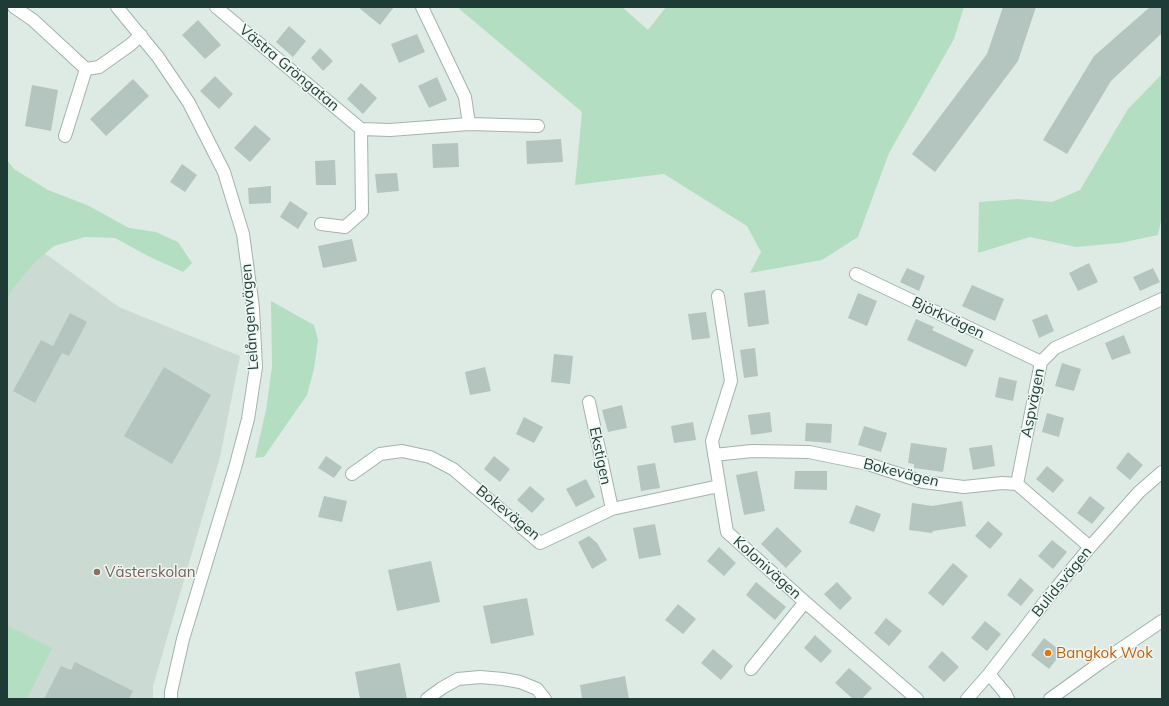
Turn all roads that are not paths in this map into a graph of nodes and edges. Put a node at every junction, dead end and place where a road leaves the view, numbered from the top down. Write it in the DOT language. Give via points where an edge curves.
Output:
graph roads {
  1 [pos="14,7"];
  2 [pos="117,7"];
  3 [pos="216,7"];
  4 [pos="422,7"];
  5 [pos="141,35"];
  6 [pos="86,69"];
  7 [pos="469,124"];
  8 [pos="538,126"];
  9 [pos="361,129"];
  10 [pos="65,136"];
  11 [pos="321,224"];
  12 [pos="856,274"];
  13 [pos="718,296"];
  14 [pos="1162,299"];
  15 [pos="1041,362"];
  16 [pos="589,402"];
  17 [pos="714,456"];
  18 [pos="1162,472"];
  19 [pos="352,474"];
  20 [pos="1017,484"];
  21 [pos="719,486"];
  22 [pos="612,509"];
  23 [pos="1090,547"];
  24 [pos="805,602"];
  25 [pos="1162,621"];
  26 [pos="751,669"];
  27 [pos="989,674"];
  28 [pos="171,699"];
  29 [pos="427,699"];
  30 [pos="545,699"];
  31 [pos="917,699"];
  32 [pos="967,699"];
  33 [pos="1008,699"];
  34 [pos="1050,699"];
  1 -- 6 [label="street" via="33,20"];
  2 -- 5 [label="street, Lelångenvägen"];
  3 -- 9 [label="street, Västra Gröngatan"];
  4 -- 7 [label="street" via="465,97"];
  5 -- 6 [label="street" via="99,67"];
  5 -- 28 [label="street, Lelångenvägen" via="189,103 224,172 244,234 253,308 256,366 248,419 182,639"];
  6 -- 10 [label="street"];
  7 -- 8 [label="street"];
  7 -- 9 [label="street" via="390,130"];
  9 -- 11 [label="street" via="362,212 345,227"];
  12 -- 15 [label="street, Björkvägen"];
  13 -- 17 [label="street, Kolonivägen" via="732,381 712,441"];
  14 -- 15 [label="street, Aspvägen" via="1055,348"];
  15 -- 20 [label="street, Aspvägen"];
  16 -- 22 [label="street, Ekstigen"];
  17 -- 20 [label="street, Bokevägen" via="752,451 809,452 868,464 923,482 964,487"];
  17 -- 21 [label="street, Kolonivägen"];
  18 -- 23 [label="street, Bulidsvägen" via="1139,492"];
  19 -- 22 [label="street, Bokevägen" via="380,454 402,451 430,457 453,469 540,543"];
  20 -- 23 [label="street"];
  21 -- 22 [label="street, Bokevägen"];
  21 -- 24 [label="street, Kolonivägen" via="727,532"];
  23 -- 27 [label="street, Bulidsvägen"];
  24 -- 26 [label="street"];
  24 -- 31 [label="street, Kolonivägen"];
  25 -- 34 [label="street"];
  27 -- 32 [label="street"];
  27 -- 33 [label="street"];
  29 -- 30 [label="street" via="458,679 480,677 520,682 537,689"];
}
